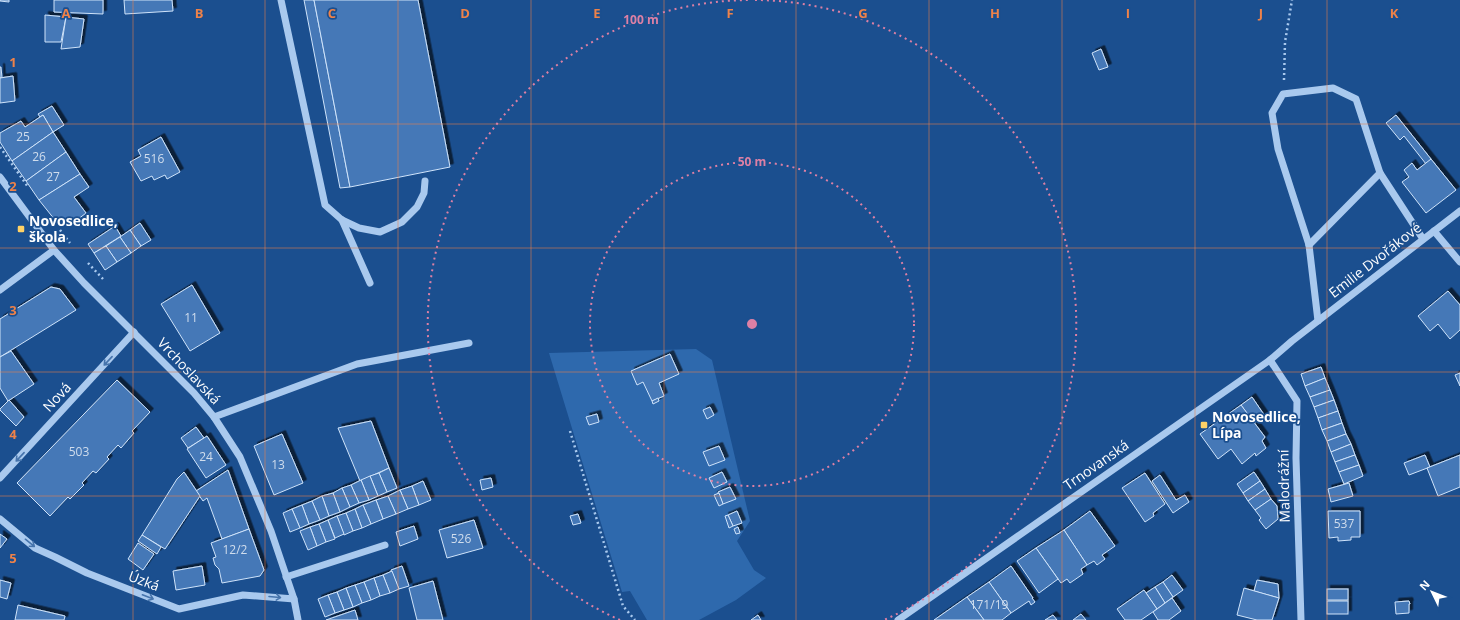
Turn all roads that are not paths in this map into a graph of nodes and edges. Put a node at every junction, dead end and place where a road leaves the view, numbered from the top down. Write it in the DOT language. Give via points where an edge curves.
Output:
graph roads {
  1 [pos="281,0"];
  2 [pos="1380,173"];
  3 [pos="0,177"];
  4 [pos="425,181"];
  5 [pos="1460,211"];
  6 [pos="342,220"];
  7 [pos="1434,231"];
  8 [pos="1423,239"];
  9 [pos="1309,245"];
  10 [pos="54,250"];
  11 [pos="1460,262"];
  12 [pos="370,283"];
  13 [pos="0,290"];
  14 [pos="1318,321"];
  15 [pos="1307,330"];
  16 [pos="134,332"];
  17 [pos="469,343"];
  18 [pos="1270,360"];
  19 [pos="214,417"];
  20 [pos="0,478"];
  21 [pos="0,519"];
  22 [pos="385,545"];
  23 [pos="286,577"];
  24 [pos="294,599"];
  25 [pos="298,620"];
  26 [pos="898,620"];
  27 [pos="1301,620"];
  1 -- 6 [label="street" via="325,205"];
  2 -- 8 [label="street"];
  2 -- 9 [label="street"];
  2 -- 9 [label="street" via="1356,99 1333,88 1283,94 1272,113 1278,149"];
  3 -- 10 [label="street, Vrchoslavská"];
  4 -- 6 [label="street" via="424,193 417,207 402,222 380,232 359,228"];
  5 -- 7 [label="street, Emilie Dvořákové"];
  6 -- 12 [label="street"];
  7 -- 8 [label="street, Emilie Dvořákové"];
  7 -- 11 [label="street"];
  8 -- 14 [label="street, Emilie Dvořákové"];
  9 -- 14 [label="street"];
  10 -- 13 [label="street"];
  10 -- 16 [label="street, Vrchoslavská"];
  14 -- 15 [label="street, Emilie Dvořákové"];
  15 -- 18 [label="street, Trnovanská"];
  16 -- 19 [label="street, Vrchoslavská"];
  16 -- 20 [label="street, Nová, one-way"];
  17 -- 19 [label="street" via="357,364"];
  18 -- 26 [label="street, Trnovanská"];
  18 -- 27 [label="street, Malodrážní" via="1297,401 1296,458"];
  19 -- 23 [label="street, Vrchoslavská" via="240,457 271,531"];
  21 -- 24 [label="street, Úzká, one-way" via="35,548 86,573 179,609 244,595"];
  22 -- 23 [label="street"];
  23 -- 24 [label="street, Vrchoslavská"];
  24 -- 25 [label="street, Vrchoslavská"];
}
